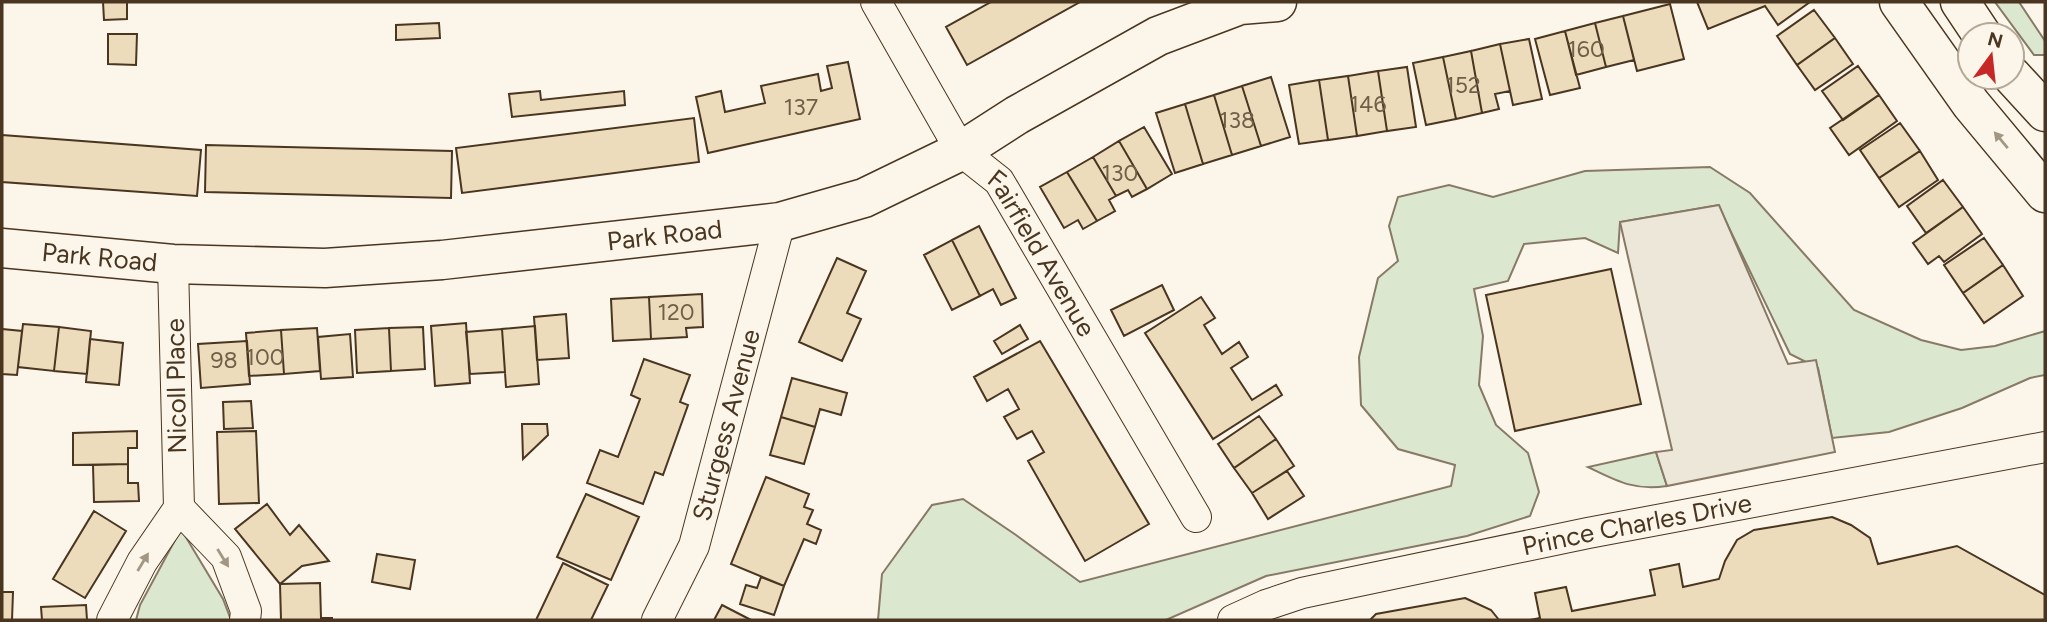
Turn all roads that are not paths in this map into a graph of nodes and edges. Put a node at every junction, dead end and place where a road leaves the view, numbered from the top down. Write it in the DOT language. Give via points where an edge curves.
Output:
graph roads {
  1 [pos="876,2"];
  2 [pos="1277,2"];
  3 [pos="1899,2"];
  4 [pos="1961,2"];
  5 [pos="1973,21"];
  6 [pos="2026,91"];
  7 [pos="2045,112"];
  8 [pos="961,151"];
  9 [pos="2045,193"];
  10 [pos="780,222"];
  11 [pos="2,248"];
  12 [pos="173,264"];
  13 [pos="2045,447"];
  14 [pos="179,508"];
  15 [pos="1196,517"];
  16 [pos="113,620"];
  17 [pos="246,620"];
  18 [pos="657,620"];
  19 [pos="1233,620"];
  1 -- 8 [label="street, Fairfield Avenue"];
  2 -- 8 [label="main road, Park Road" via="1240,5 1158,36"];
  9 -- 3 [label="main road, one-way" via="1971,104"];
  4 -- 5 [label="main road"];
  6 -- 7 [label="main road"];
  8 -- 10 [label="main road, Park Road" via="864,198"];
  8 -- 15 [label="street, Fairfield Avenue" via="999,181"];
  10 -- 12 [label="main road, Park Road" via="442,260 338,267"];
  10 -- 18 [label="street, Sturgess Avenue" via="694,546"];
  11 -- 12 [label="main road, Park Road"];
  12 -- 14 [label="street, Nicoll Place"];
  13 -- 19 [label="street, Prince Charles Drive" via="1588,533 1302,593"];
  16 -- 14 [label="street, one-way" via="142,562"];
  14 -- 17 [label="street, one-way" via="226,557"];
}
